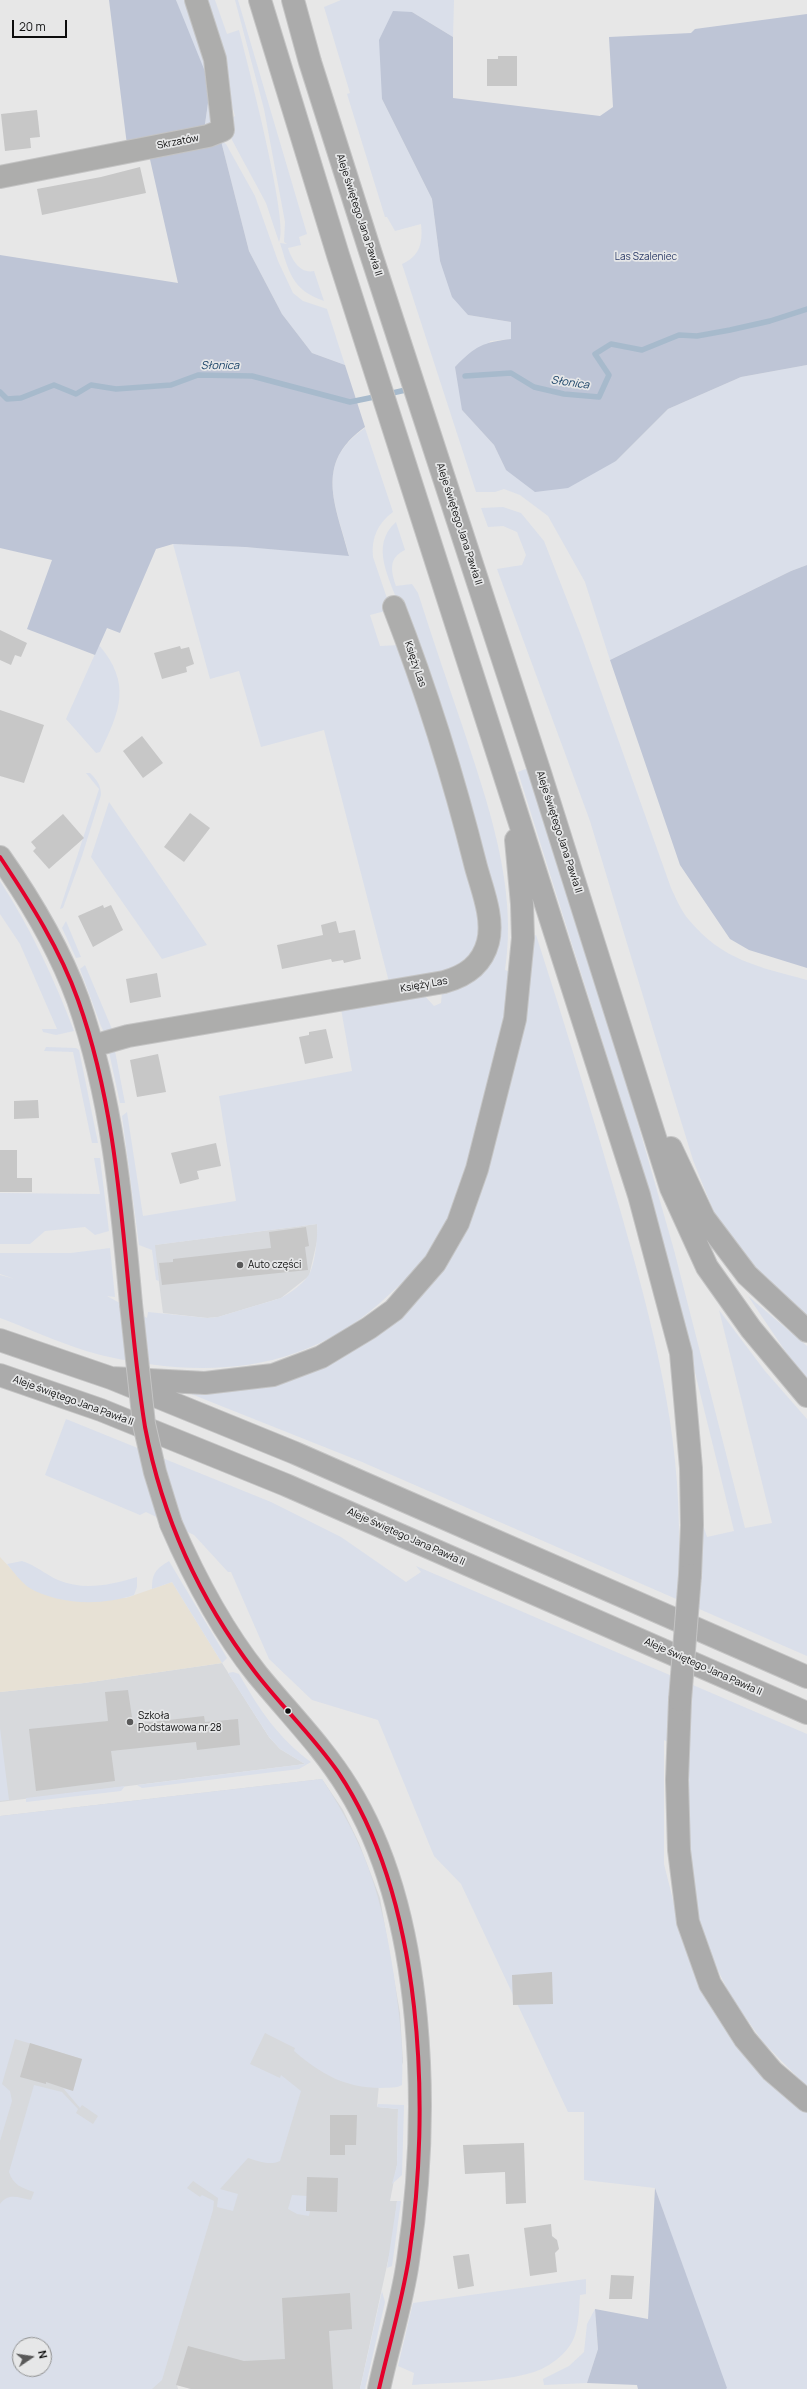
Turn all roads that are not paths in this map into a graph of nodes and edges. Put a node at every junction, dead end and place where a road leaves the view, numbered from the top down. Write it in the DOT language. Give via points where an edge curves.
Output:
graph roads {
  1 [pos="196,0"];
  2 [pos="260,0"];
  3 [pos="293,0"];
  4 [pos="0,177"];
  5 [pos="394,607"];
  6 [pos="500,756"];
  7 [pos="0,856"];
  8 [pos="93,1046"];
  9 [pos="627,1047"];
  10 [pos="807,1331"];
  11 [pos="0,1340"];
  12 [pos="0,1375"];
  13 [pos="111,1378"];
  14 [pos="807,1396"];
  15 [pos="807,1677"];
  16 [pos="807,1713"];
  17 [pos="807,2101"];
  18 [pos="379,2389"];
  1 -- 4 [label="street, Skrzatów" via="215,59 223,130 208,136"];
  2 -- 6 [label="highway" via="338,255"];
  3 -- 9 [label="highway, Aleje świętego Jana Pawła II" via="370,251"];
  5 -- 8 [label="street, Księży Las" via="449,766 486,907 488,941 480,960 466,974 444,982 128,1036"];
  6 -- 13 [label="highway" via="517,846 522,904 522,953 514,1020 477,1169 458,1223 435,1263 394,1310 369,1328 321,1357 273,1375 205,1383"];
  6 -- 17 [label="highway, bridge" via="636,1187 681,1353 691,1468 692,1525 677,1780 679,1842 688,1922 710,1984 745,2039 772,2071"];
  7 -- 8 [label="street" via="45,926 77,999"];
  8 -- 18 [label="street, bridge" via="111,1134 144,1424 171,1524 201,1588 231,1638 350,1790 373,1836 398,1913 415,2018 418,2155 408,2263"];
  9 -- 10 [label="highway" via="704,1218 747,1275"];
  9 -- 14 [label="highway" via="671,1188 707,1267 751,1329"];
  11 -- 13 [label="highway"];
  12 -- 16 [label="highway, Aleje świętego Jana Pawła II" via="101,1410 286,1485"];
  13 -- 15 [label="highway" via="295,1453"];
}
